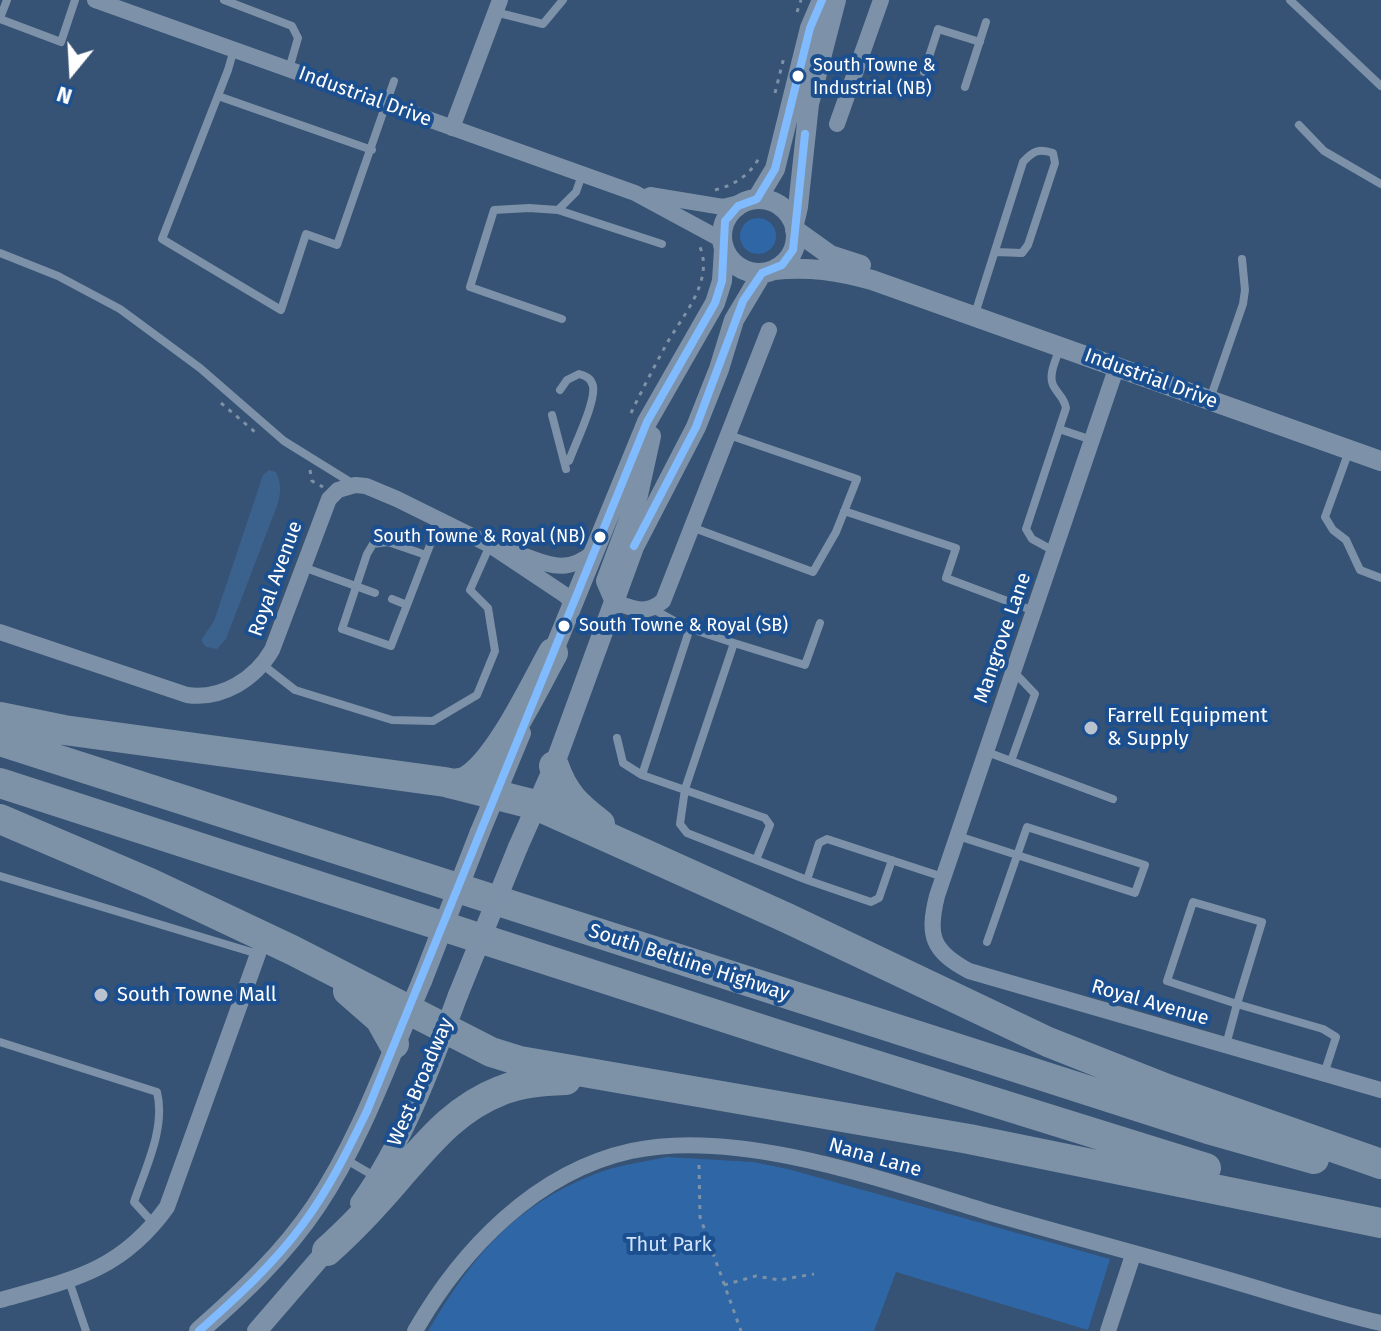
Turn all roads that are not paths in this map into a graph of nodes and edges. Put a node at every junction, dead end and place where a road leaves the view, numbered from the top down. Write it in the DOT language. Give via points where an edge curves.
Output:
graph roads {
  1 [pos="7,0"];
  2 [pos="75,0"];
  3 [pos="95,0"];
  4 [pos="224,0"];
  5 [pos="563,0"];
  6 [pos="822,0"];
  7 [pos="836,0"];
  8 [pos="881,0"];
  9 [pos="1290,0"];
  10 [pos="497,6"];
  11 [pos="0,18"];
  12 [pos="986,22"];
  13 [pos="980,42"];
  14 [pos="234,49"];
  15 [pos="289,69"];
  16 [pos="924,72"];
  17 [pos="394,81"];
  18 [pos="1381,86"];
  19 [pos="965,87"];
  20 [pos="218,96"];
  21 [pos="386,104"];
  22 [pos="837,124"];
  23 [pos="1299,125"];
  24 [pos="452,128"];
  25 [pos="372,150"];
  26 [pos="582,175"];
  27 [pos="1381,184"];
  28 [pos="635,193"];
  29 [pos="752,200"];
  30 [pos="558,210"];
  31 [pos="794,227"];
  32 [pos="662,244"];
  33 [pos="723,244"];
  34 [pos="996,252"];
  35 [pos="0,253"];
  36 [pos="1242,259"];
  37 [pos="768,271"];
  38 [pos="920,298"];
  39 [pos="974,317"];
  40 [pos="562,319"];
  41 [pos="769,330"];
  42 [pos="1060,347"];
  43 [pos="1117,366"];
  44 [pos="560,390"];
  45 [pos="1209,400"];
  46 [pos="657,404"];
  47 [pos="552,415"];
  48 [pos="1059,429"];
  49 [pos="729,435"];
  50 [pos="1092,440"];
  51 [pos="1350,451"];
  52 [pos="1381,461"];
  53 [pos="355,485"];
  54 [pos="844,511"];
  55 [pos="440,519"];
  56 [pos="694,528"];
  57 [pos="490,545"];
  58 [pos="595,551"];
  59 [pos="1054,551"];
  60 [pos="426,555"];
  61 [pos="302,567"];
  62 [pos="1381,578"];
  63 [pos="356,586"];
  64 [pos="375,593"];
  65 [pos="392,599"];
  66 [pos="615,602"];
  67 [pos="573,604"];
  68 [pos="407,605"];
  69 [pos="658,605"];
  70 [pos="1034,611"];
  71 [pos="820,623"];
  72 [pos="690,628"];
  73 [pos="0,632"];
  74 [pos="734,643"];
  75 [pos="553,653"];
  76 [pos="263,665"];
  77 [pos="1013,671"];
  78 [pos="0,717"];
  79 [pos="617,738"];
  80 [pos="0,741"];
  81 [pos="986,751"];
  82 [pos="1011,761"];
  83 [pos="554,766"];
  84 [pos="642,775"];
  85 [pos="0,783"];
  86 [pos="452,784"];
  87 [pos="685,789"];
  88 [pos="496,794"];
  89 [pos="1113,799"];
  90 [pos="536,805"];
  91 [pos="0,819"];
  92 [pos="957,836"];
  93 [pos="630,848"];
  94 [pos="1017,855"];
  95 [pos="756,860"];
  96 [pos="892,860"];
  97 [pos="0,876"];
  98 [pos="943,877"];
  99 [pos="807,880"];
  100 [pos="932,924"];
  101 [pos="987,942"];
  102 [pos="292,950"];
  103 [pos="258,954"];
  104 [pos="1237,1004"];
  105 [pos="410,1009"];
  106 [pos="445,1030"];
  107 [pos="0,1042"];
  108 [pos="394,1044"];
  109 [pos="1226,1047"];
  110 [pos="1324,1074"];
  111 [pos="612,1078"];
  112 [pos="1381,1090"];
  113 [pos="344,1159"];
  114 [pos="1381,1164"];
  115 [pos="377,1178"];
  116 [pos="1381,1178"];
  117 [pos="1381,1221"];
  118 [pos="154,1224"];
  119 [pos="327,1251"];
  120 [pos="1133,1255"];
  121 [pos="69,1281"];
  122 [pos="0,1300"];
  123 [pos="1381,1323"];
  124 [pos="86,1331"];
  125 [pos="199,1331"];
  126 [pos="257,1331"];
  127 [pos="415,1331"];
  128 [pos="1108,1331"];
  1 -- 11 [label="lane"];
  2 -- 11 [label="lane" via="61,42"];
  3 -- 14 [label="street, Industrial Drive"];
  4 -- 15 [label="lane" via="292,26 298,38"];
  5 -- 10 [label="lane" via="543,24"];
  6 -- 29 [label="street" via="810,28 775,169"];
  7 -- 31 [label="street" via="809,104"];
  8 -- 22 [label="street"];
  9 -- 18 [label="lane"];
  10 -- 24 [label="street"];
  12 -- 13 [label="lane"];
  13 -- 16 [label="lane" via="938,29"];
  13 -- 19 [label="lane"];
  14 -- 15 [label="street, Industrial Drive"];
  14 -- 20 [label="lane"];
  15 -- 21 [label="street, Industrial Drive"];
  17 -- 21 [label="lane"];
  20 -- 25 [label="lane"];
  20 -- 25 [label="lane" via="162,239 281,310 306,234 337,245"];
  21 -- 24 [label="street, Industrial Drive"];
  21 -- 25 [label="lane"];
  23 -- 27 [label="lane" via="1324,151"];
  24 -- 26 [label="street, Industrial Drive"];
  26 -- 28 [label="street, Industrial Drive"];
  26 -- 30 [label="lane" via="576,192"];
  28 -- 29 [label="street, Industrial Drive" via="723,207"];
  28 -- 33 [label="street, Industrial Drive"];
  29 -- 31 [label="street" via="778,204"];
  29 -- 33 [label="street" via="725,221"];
  30 -- 32 [label="lane"];
  30 -- 40 [label="lane" via="494,210 470,287"];
  31 -- 37 [label="street" via="793,250 782,265"];
  31 -- 38 [label="street, Industrial Drive" via="830,255 896,278"];
  33 -- 37 [label="street" via="739,267"];
  33 -- 46 [label="street" via="715,303"];
  34 -- 34 [label="lane" via="1022,253 1028,245 1055,163 1053,153 1042,149 1023,162"];
  34 -- 39 [label="lane"];
  35 -- 53 [label="lane" via="120,309 200,368 284,441"];
  36 -- 45 [label="lane" via="1243,304"];
  37 -- 38 [label="street, Industrial Drive" via="841,271"];
  37 -- 66 [label="street, West Broadway" via="734,320 696,427 638,537"];
  38 -- 39 [label="street, Industrial Drive"];
  39 -- 42 [label="street, Industrial Drive"];
  41 -- 49 [label="street"];
  42 -- 43 [label="street, Industrial Drive"];
  42 -- 48 [label="lane" via="1051,377 1066,408"];
  43 -- 45 [label="street, Industrial Drive"];
  43 -- 50 [label="street, Mangrove Lane"];
  44 -- 47 [label="lane" via="579,374 593,386 567,465"];
  45 -- 51 [label="street, Industrial Drive"];
  46 -- 58 [label="street, West Broadway"];
  46 -- 66 [label="street" via="641,483 606,581"];
  48 -- 50 [label="lane"];
  48 -- 59 [label="lane" via="1026,529 1032,539"];
  49 -- 54 [label="lane" via="857,479"];
  49 -- 56 [label="street"];
  50 -- 59 [label="street, Mangrove Lane"];
  51 -- 52 [label="street, Industrial Drive"];
  51 -- 62 [label="lane" via="1325,517 1346,540 1360,570"];
  53 -- 55 [label="street"];
  53 -- 61 [label="street, Royal Avenue" via="334,492"];
  54 -- 56 [label="lane" via="813,572"];
  54 -- 70 [label="lane" via="956,548 946,578"];
  55 -- 57 [label="street"];
  55 -- 60 [label="lane"];
  56 -- 69 [label="street"];
  57 -- 58 [label="street" via="566,567"];
  57 -- 67 [label="street"];
  57 -- 76 [label="lane" via="470,590 488,608 495,651 477,695 433,721 392,720 295,690"];
  58 -- 67 [label="street, West Broadway"];
  59 -- 70 [label="street, Mangrove Lane"];
  60 -- 63 [label="lane" via="388,542 373,544"];
  60 -- 68 [label="lane"];
  61 -- 63 [label="lane"];
  61 -- 76 [label="street, Royal Avenue"];
  63 -- 64 [label="lane"];
  63 -- 68 [label="lane" via="342,629 391,646"];
  65 -- 68 [label="lane"];
  66 -- 69 [label="street" via="640,611"];
  66 -- 83 [label="street, West Broadway"];
  67 -- 75 [label="street, West Broadway"];
  69 -- 72 [label="lane"];
  70 -- 77 [label="street, Mangrove Lane"];
  71 -- 74 [label="lane" via="805,665"];
  72 -- 74 [label="lane"];
  72 -- 84 [label="lane"];
  73 -- 76 [label="street, Royal Avenue" via="202,697 236,685"];
  74 -- 87 [label="lane"];
  75 -- 86 [label="highway" via="482,768 465,782"];
  75 -- 88 [label="street, West Broadway"];
  77 -- 81 [label="street, Mangrove Lane"];
  77 -- 82 [label="lane" via="1035,694"];
  78 -- 86 [label="highway"];
  79 -- 84 [label="lane" via="623,763"];
  80 -- 116 [label="highway, South Beltline Highway" via="1193,1125"];
  81 -- 82 [label="lane"];
  81 -- 92 [label="street, Mangrove Lane"];
  82 -- 89 [label="lane"];
  83 -- 90 [label="street, West Broadway"];
  83 -- 93 [label="highway" via="561,787 577,806"];
  84 -- 87 [label="lane"];
  85 -- 117 [label="highway, South Beltline Highway" via="1047,1120"];
  86 -- 88 [label="highway"];
  87 -- 95 [label="lane" via="680,824 687,833"];
  87 -- 95 [label="lane" via="765,818 770,825"];
  88 -- 90 [label="highway"];
  88 -- 105 [label="street, West Broadway, bridge"];
  90 -- 93 [label="highway"];
  90 -- 106 [label="street, West Broadway, bridge"];
  91 -- 102 [label="highway"];
  92 -- 94 [label="lane"];
  92 -- 98 [label="street, Mangrove Lane"];
  93 -- 114 [label="highway" via="1048,1042"];
  94 -- 94 [label="lane" via="1135,893 1145,865 1027,827"];
  94 -- 101 [label="lane"];
  95 -- 99 [label="lane"];
  96 -- 98 [label="lane"];
  96 -- 99 [label="lane" via="827,839 819,843"];
  96 -- 99 [label="lane" via="879,898 871,902"];
  97 -- 103 [label="lane"];
  98 -- 100 [label="street, Mangrove Lane"];
  100 -- 109 [label="street, Royal Avenue" via="939,949 969,971"];
  102 -- 105 [label="highway"];
  102 -- 108 [label="highway" via="380,1019"];
  103 -- 118 [label="street" via="167,1207"];
  104 -- 104 [label="lane" via="1167,981 1193,902 1262,922"];
  104 -- 109 [label="lane"];
  104 -- 110 [label="lane" via="1336,1037"];
  105 -- 106 [label="highway"];
  105 -- 108 [label="street, West Broadway"];
  106 -- 111 [label="highway" via="520,1061"];
  106 -- 115 [label="street, West Broadway" via="422,1090"];
  107 -- 118 [label="lane" via="157,1092 157,1131 134,1202"];
  108 -- 113 [label="street, West Broadway"];
  109 -- 110 [label="street, Royal Avenue"];
  110 -- 112 [label="street, Royal Avenue"];
  111 -- 117 [label="highway" via="969,1139"];
  111 -- 119 [label="highway" via="520,1084 481,1100 441,1127"];
  113 -- 115 [label="lane"];
  113 -- 125 [label="street, West Broadway" via="315,1208 254,1283"];
  115 -- 119 [label="street, West Broadway"];
  118 -- 121 [label="street" via="125,1253"];
  119 -- 126 [label="street, West Broadway"];
  120 -- 123 [label="street, Nana Lane"];
  120 -- 127 [label="street, Nana Lane" via="829,1165 705,1147 631,1151 562,1176 510,1213 437,1293"];
  120 -- 128 [label="street"];
  121 -- 122 [label="street"];
  121 -- 124 [label="lane"];
}
